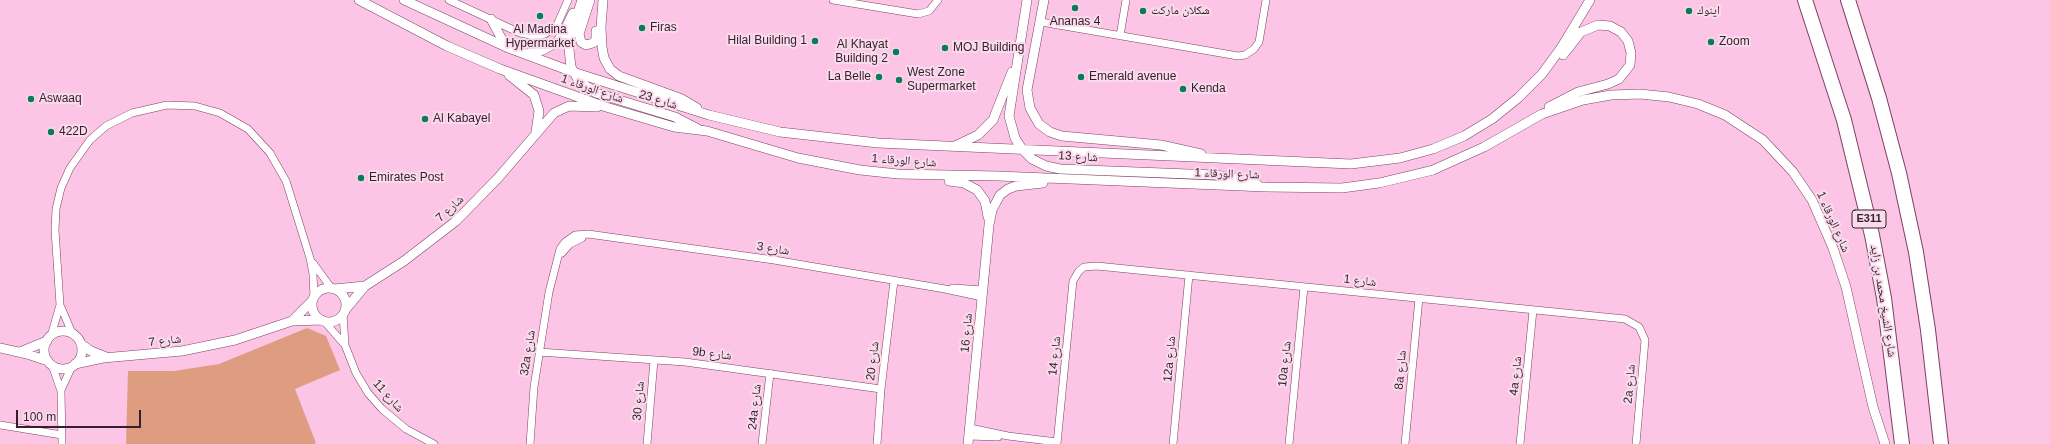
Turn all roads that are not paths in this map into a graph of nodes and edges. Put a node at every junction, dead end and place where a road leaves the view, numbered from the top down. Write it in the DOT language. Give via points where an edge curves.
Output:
graph roads {
  1 [pos="359,0"];
  2 [pos="404,0"];
  3 [pos="449,0"];
  4 [pos="568,0"];
  5 [pos="582,0"];
  6 [pos="590,0"];
  7 [pos="600,0"];
  8 [pos="603,0"];
  9 [pos="833,0"];
  10 [pos="938,0"];
  11 [pos="1027,0"];
  12 [pos="1044,0"];
  13 [pos="1126,0"];
  14 [pos="1266,0"];
  15 [pos="1590,0"];
  16 [pos="1805,0"];
  17 [pos="1848,0"];
  18 [pos="491,20"];
  19 [pos="1041,22"];
  20 [pos="1120,36"];
  21 [pos="506,48"];
  22 [pos="525,54"];
  23 [pos="1016,66"];
  24 [pos="500,69"];
  25 [pos="573,72"];
  26 [pos="1529,88"];
  27 [pos="606,107"];
  28 [pos="1542,114"];
  29 [pos="709,115"];
  30 [pos="699,130"];
  31 [pos="536,132"];
  32 [pos="953,147"];
  33 [pos="1022,149"];
  34 [pos="1214,159"];
  35 [pos="916,175"];
  36 [pos="1058,180"];
  37 [pos="1266,187"];
  38 [pos="989,225"];
  39 [pos="310,258"];
  40 [pos="556,266"];
  41 [pos="1079,271"];
  42 [pos="1189,275"];
  43 [pos="894,281"];
  44 [pos="364,286"];
  45 [pos="1304,287"];
  46 [pos="333,289"];
  47 [pos="982,294"];
  48 [pos="1419,298"];
  49 [pos="313,299"];
  50 [pos="60,305"];
  51 [pos="1533,310"];
  52 [pos="344,312"];
  53 [pos="292,321"];
  54 [pos="323,321"];
  55 [pos="1639,327"];
  56 [pos="72,333"];
  57 [pos="49,338"];
  58 [pos="81,344"];
  59 [pos="345,345"];
  60 [pos="0,348"];
  61 [pos="20,352"];
  62 [pos="539,352"];
  63 [pos="109,358"];
  64 [pos="654,360"];
  65 [pos="50,363"];
  66 [pos="73,365"];
  67 [pos="770,373"];
  68 [pos="881,389"];
  69 [pos="61,391"];
  70 [pos="0,425"];
  71 [pos="62,435"];
  72 [pos="969,436"];
  73 [pos="1057,443"];
  74 [pos="62,444"];
  75 [pos="434,444"];
  76 [pos="530,444"];
  77 [pos="647,444"];
  78 [pos="762,444"];
  79 [pos="877,444"];
  80 [pos="1173,444"];
  81 [pos="1289,444"];
  82 [pos="1405,444"];
  83 [pos="1520,444"];
  84 [pos="1636,444"];
  85 [pos="1885,444"];
  86 [pos="1902,444"];
  87 [pos="1941,444"];
  1 -- 24 [label="street, شارع الورقاء 1" via="446,46"];
  2 -- 21 [label="street, شارع الورقاء 1"];
  3 -- 18 [label="street"];
  4 -- 18 [label="street" via="557,25 540,35 525,35"];
  5 -- 22 [label="street" via="557,42 543,50"];
  5 -- 25 [label="street" via="570,42 569,56"];
  6 -- 7 [label="street" via="579,34 581,42 588,45 596,39 596,13"];
  8 -- 29 [label="street, شارع 23" via="602,47 610,69 624,78 682,99"];
  9 -- 10 [label="street" via="918,14 929,11"];
  11 -- 23 [label="street, شارع 13"];
  12 -- 19 [label="street, شارع 13"];
  13 -- 20 [label="street"];
  14 -- 20 [label="street" via="1259,42 1245,55"];
  15 -- 26 [label="street, شارع الورقاء 1" via="1555,57"];
  16 -- 86 [label="highway, شارع الشيخ محمد بن زايد / E311" via="1844,120 1871,228 1884,298"];
  17 -- 87 [label="highway" via="1879,98 1916,252"];
  18 -- 21 [label="street"];
  19 -- 20 [label="street"];
  19 -- 34 [label="street, شارع 13" via="1027,96 1032,113 1044,128 1062,136 1161,145"];
  21 -- 22 [label="street, شارع الورقاء 1"];
  22 -- 25 [label="street, شارع الورقاء 1"];
  23 -- 32 [label="street" via="1008,79 993,120 978,134"];
  23 -- 33 [label="street, شارع 13" via="1009,116 1013,133"];
  24 -- 27 [label="street, شارع الورقاء 1"];
  24 -- 31 [label="street" via="534,95 539,111"];
  25 -- 29 [label="street, شارع الورقاء 1"];
  25 -- 30 [label="street, شارع 23" via="590,90 675,117"];
  26 -- 28 [label="street" via="1552,68 1577,36 1586,29 1598,25 1610,26 1621,32 1628,41 1632,53 1630,65 1619,79 1570,95 1556,102"];
  26 -- 34 [label="street, شارع الورقاء 1" via="1501,112 1464,136 1433,149 1400,158 1351,164"];
  27 -- 30 [label="street, شارع الورقاء 1" via="674,127"];
  27 -- 31 [label="street, شارع 7" via="579,105 564,108 549,117"];
  28 -- 37 [label="street, شارع الورقاء 1" via="1467,156 1415,175 1342,188"];
  28 -- 85 [label="street, شارع الورقاء 1" via="1576,102 1611,95 1669,97 1698,104 1725,115 1751,131 1774,150 1812,200 1833,248 1846,287 1873,407"];
  29 -- 32 [label="street, شارع الورقاء 1" via="780,132 825,138"];
  30 -- 35 [label="street, شارع الورقاء 1" via="798,158 860,170"];
  31 -- 44 [label="street, شارع 7" via="498,178 456,221 404,261"];
  32 -- 33 [label="street, شارع الورقاء 1"];
  33 -- 34 [label="street, شارع الورقاء 1"];
  33 -- 37 [label="street, شارع 13" via="1039,163 1053,168 1215,175"];
  35 -- 36 [label="street, شارع الورقاء 1"];
  35 -- 38 [label="street, شارع 16" via="964,183 973,187 985,201"];
  36 -- 37 [label="street, شارع الورقاء 1"];
  36 -- 38 [label="street, شارع 16" via="1016,186 1004,192 994,204"];
  38 -- 47 [label="street, شارع 16"];
  39 -- 46 [label="street"];
  39 -- 49 [label="street"];
  39 -- 50 [label="street" via="281,172 256,136 230,118 210,109 178,105 156,107 127,115 102,129 82,149 65,178 58,198 55,220"];
  40 -- 43 [label="street, شارع 3" via="560,249 568,239 579,234 774,260"];
  40 -- 62 [label="street, 32a شارع"];
  41 -- 42 [label="street, شارع 1" via="1084,267 1097,266"];
  41 -- 73 [label="street, شارع 14" via="1073,282"];
  42 -- 45 [label="street, شارع 1"];
  42 -- 80 [label="street, 12a شارع"];
  43 -- 47 [label="street, شارع 3"];
  43 -- 68 [label="street, شارع 20"];
  44 -- 46 [label="street, شارع 7"];
  44 -- 52 [label="street, شارع 7"];
  45 -- 48 [label="street, شارع 1"];
  45 -- 81 [label="street, 10a شارع"];
  46 -- 49 [label="street" via="323,289"];
  46 -- 52 [label="street" via="344,297"];
  47 -- 72 [label="street, شارع 16"];
  48 -- 51 [label="street, شارع 1"];
  48 -- 82 [label="street, 8a شارع"];
  49 -- 53 [label="street, شارع 7"];
  49 -- 54 [label="street" via="314,312"];
  50 -- 56 [label="street"];
  50 -- 57 [label="street"];
  51 -- 55 [label="street, شارع 1" via="1625,319"];
  51 -- 83 [label="street, 4a شارع"];
  52 -- 54 [label="street" via="337,320"];
  52 -- 59 [label="street, شارع 11"];
  53 -- 54 [label="street, شارع 7"];
  53 -- 63 [label="street, شارع 7" via="247,337 200,348"];
  54 -- 59 [label="street, شارع 11"];
  55 -- 84 [label="street, 2a شارع" via="1645,340"];
  56 -- 57 [label="street" via="59,332"];
  56 -- 58 [label="street"];
  57 -- 61 [label="street"];
  57 -- 65 [label="street" via="44,353"];
  58 -- 63 [label="street, شارع 7"];
  58 -- 66 [label="street" via="82,353"];
  59 -- 75 [label="street, شارع 11" via="356,373 378,405 406,429"];
  60 -- 61 [label="street"];
  61 -- 65 [label="street"];
  62 -- 64 [label="street, 9b شارع"];
  62 -- 76 [label="street, 32a شارع"];
  63 -- 66 [label="street, شارع 7"];
  64 -- 67 [label="street, 9b شارع"];
  64 -- 77 [label="street, شارع 30"];
  65 -- 66 [label="street" via="60,368"];
  65 -- 69 [label="street"];
  66 -- 69 [label="street"];
  67 -- 68 [label="street, 9b شارع"];
  67 -- 78 [label="street, 24a شارع"];
  68 -- 79 [label="street, شارع 20"];
  69 -- 71 [label="street"];
  70 -- 71 [label="street"];
  71 -- 74 [label="street"];
  72 -- 73 [label="street" via="1008,436"];
}
